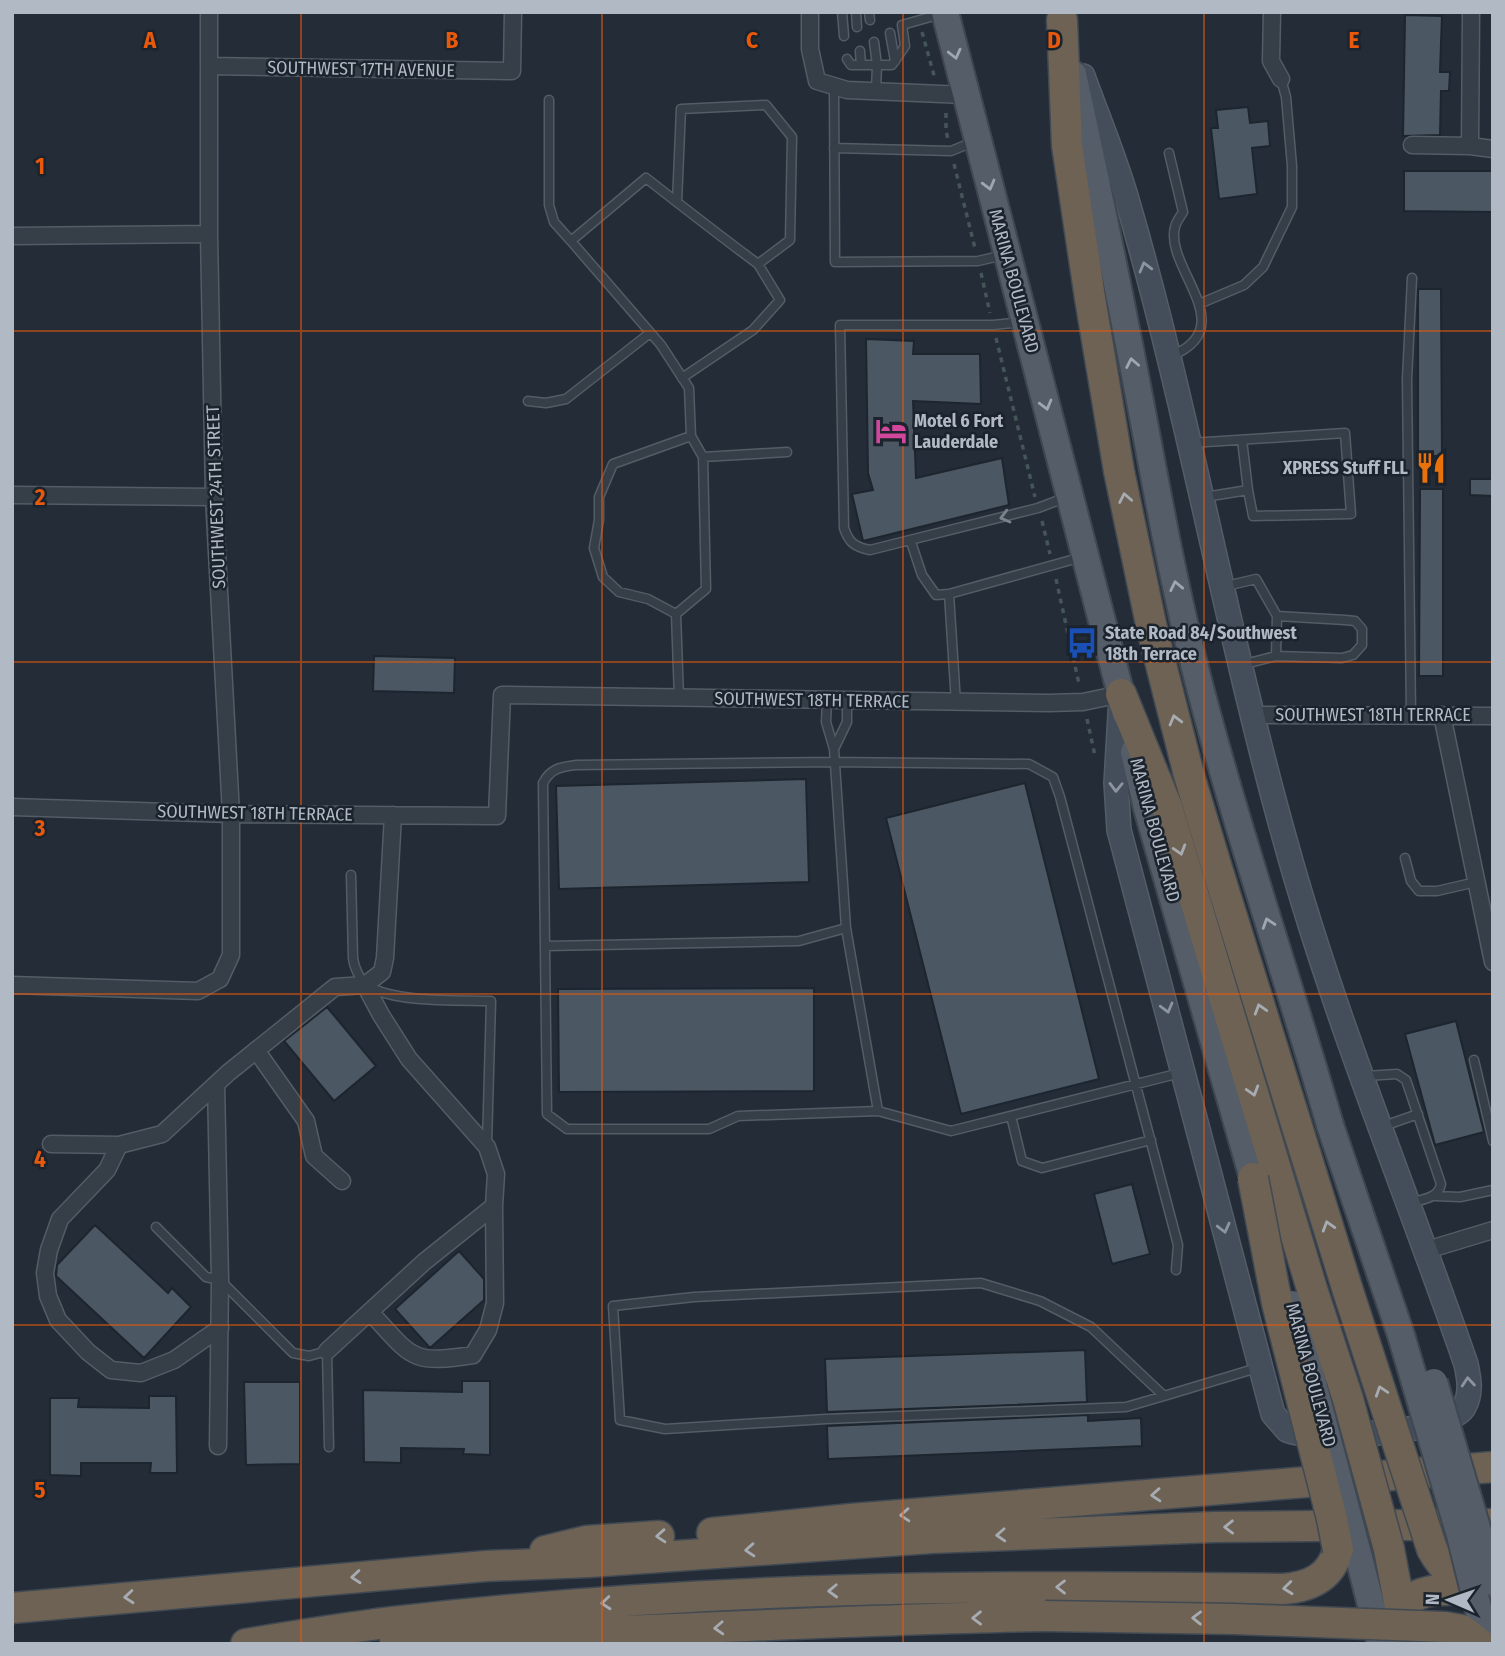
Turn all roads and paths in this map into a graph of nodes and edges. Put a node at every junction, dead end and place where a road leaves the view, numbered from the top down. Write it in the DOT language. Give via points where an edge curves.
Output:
graph roads {
  1 [pos="209,12"];
  2 [pos="513,12"];
  3 [pos="810,12"];
  4 [pos="842,12"];
  5 [pos="856,12"];
  6 [pos="1272,12"];
  7 [pos="1471,12"];
  8 [pos="945,13"];
  9 [pos="1061,16"];
  10 [pos="919,20"];
  11 [pos="858,27"];
  12 [pos="890,33"];
  13 [pos="844,36"];
  14 [pos="874,42"];
  15 [pos="860,51"];
  16 [pos="847,59"];
  17 [pos="895,61"];
  18 [pos="861,65"];
  19 [pos="877,65"];
  20 [pos="931,65"];
  21 [pos="209,66"];
  22 [pos="1281,79"];
  23 [pos="834,86"];
  24 [pos="876,91"];
  25 [pos="965,95"];
  26 [pos="549,100"];
  27 [pos="977,140"];
  28 [pos="1412,145"];
  29 [pos="1470,146"];
  30 [pos="834,148"];
  31 [pos="1493,149"];
  32 [pos="1169,153"];
  33 [pos="677,202"];
  34 [pos="209,234"];
  35 [pos="12,236"];
  36 [pos="571,241"];
  37 [pos="1007,255"];
  38 [pos="758,264"];
  39 [pos="1412,278"];
  40 [pos="1199,304"];
  41 [pos="1024,322"];
  42 [pos="650,333"];
  43 [pos="1168,358"];
  44 [pos="682,378"];
  45 [pos="528,401"];
  46 [pos="691,436"];
  47 [pos="1242,440"];
  48 [pos="1189,443"];
  49 [pos="787,452"];
  50 [pos="703,457"];
  51 [pos="1248,490"];
  52 [pos="12,495"];
  53 [pos="1069,496"];
  54 [pos="214,497"];
  55 [pos="1202,498"];
  56 [pos="911,542"];
  57 [pos="1085,556"];
  58 [pos="1223,587"];
  59 [pos="949,594"];
  60 [pos="676,614"];
  61 [pos="1277,616"];
  62 [pos="1276,656"];
  63 [pos="1241,665"];
  64 [pos="1121,694"];
  65 [pos="679,698"];
  66 [pos="827,700"];
  67 [pos="847,701"];
  68 [pos="956,703"];
  69 [pos="1253,715"];
  70 [pos="1411,715"];
  71 [pos="1442,715"];
  72 [pos="1493,716"];
  73 [pos="834,749"];
  74 [pos="833,762"];
  75 [pos="12,807"];
  76 [pos="231,814"];
  77 [pos="393,815"];
  78 [pos="1405,858"];
  79 [pos="351,875"];
  80 [pos="1476,882"];
  81 [pos="846,928"];
  82 [pos="546,946"];
  83 [pos="1492,953"];
  84 [pos="12,985"];
  85 [pos="365,985"];
  86 [pos="256,1051"];
  87 [pos="1474,1060"];
  88 [pos="1184,1072"];
  89 [pos="1363,1076"];
  90 [pos="216,1084"];
  91 [pos="1136,1084"];
  92 [pos="878,1111"];
  93 [pos="1418,1114"];
  94 [pos="1011,1116"];
  95 [pos="1338,1125"];
  96 [pos="1381,1127"];
  97 [pos="1151,1140"];
  98 [pos="1493,1141"];
  99 [pos="51,1144"];
  100 [pos="119,1145"];
  101 [pos="487,1147"];
  102 [pos="1253,1178"];
  103 [pos="342,1181"];
  104 [pos="1493,1189"];
  105 [pos="1435,1196"];
  106 [pos="1410,1203"];
  107 [pos="494,1206"];
  108 [pos="156,1227"];
  109 [pos="1493,1230"];
  110 [pos="1427,1250"];
  111 [pos="1176,1270"];
  112 [pos="220,1280"];
  113 [pos="371,1313"];
  114 [pos="220,1328"];
  115 [pos="327,1351"];
  116 [pos="1260,1367"];
  117 [pos="1164,1396"];
  118 [pos="218,1446"];
  119 [pos="329,1447"];
  120 [pos="1493,1467"];
  121 [pos="1493,1524"];
  122 [pos="1348,1550"];
  123 [pos="486,1566"];
  124 [pos="1492,1588"];
  125 [pos="12,1608"];
  126 [pos="1391,1631"];
  127 [pos="246,1644"];
  128 [pos="1480,1644"];
  129 [pos="1488,1644"];
  1 -- 21 [label="street, SOUTHWEST 24TH STREET"];
  2 -- 21 [label="street, SOUTHWEST 17TH AVENUE" via="512,71"];
  3 -- 23 [label="street" via="810,49 817,81"];
  4 -- 13 [label="lane"];
  5 -- 11 [label="lane"];
  6 -- 22 [label="street" via="1271,61"];
  7 -- 29 [label="street"];
  8 -- 10 [label="lane"];
  8 -- 25 [label="main road, MARINA BOULEVARD, one-way"];
  43 -- 9 [label="main road, one-way" via="1128,201"];
  95 -- 9 [label="main road, one-way" via="1254,880 1194,664"];
  124 -- 9 [label="highway, one-way, bridge" via="1459,1579 1432,1549 1189,775 1152,629 1110,421 1067,145"];
  10 -- 17 [label="lane" via="902,25 905,46"];
  10 -- 20 [label="path"];
  12 -- 17 [label="lane"];
  14 -- 19 [label="lane"];
  15 -- 18 [label="lane"];
  16 -- 18 [label="lane" via="851,65"];
  17 -- 19 [label="lane"];
  18 -- 19 [label="lane"];
  19 -- 24 [label="lane"];
  21 -- 34 [label="street, SOUTHWEST 24TH STREET"];
  22 -- 40 [label="lane" via="1292,166 1292,207 1263,267 1244,285"];
  23 -- 24 [label="street"];
  23 -- 30 [label="lane"];
  24 -- 25 [label="street"];
  25 -- 27 [label="main road, MARINA BOULEVARD"];
  26 -- 36 [label="lane" via="549,205 554,222"];
  27 -- 30 [label="lane" via="951,150"];
  27 -- 37 [label="main road, MARINA BOULEVARD, one-way"];
  28 -- 29 [label="street"];
  29 -- 31 [label="street"];
  30 -- 37 [label="lane" via="835,262 978,261"];
  32 -- 40 [label="lane" via="1183,212 1175,228 1176,246"];
  33 -- 36 [label="lane" via="646,178"];
  33 -- 38 [label="lane"];
  33 -- 38 [label="lane" via="681,109 766,105 792,137 792,206 790,240"];
  34 -- 35 [label="street"];
  34 -- 54 [label="street, SOUTHWEST 24TH STREET"];
  36 -- 42 [label="lane"];
  37 -- 41 [label="main road, MARINA BOULEVARD"];
  38 -- 44 [label="lane" via="780,300 753,330"];
  39 -- 70 [label="lane" via="1407,379"];
  40 -- 43 [label="lane" via="1197,340"];
  41 -- 53 [label="main road, MARINA BOULEVARD, one-way"];
  41 -- 56 [label="lane" via="840,325 847,539 870,550"];
  42 -- 44 [label="lane"];
  42 -- 45 [label="lane" via="566,399 546,404"];
  43 -- 48 [label="main road"];
  44 -- 46 [label="lane" via="689,388"];
  46 -- 50 [label="lane"];
  46 -- 60 [label="lane" via="613,464 599,497 594,548 603,577 619,592 648,598"];
  47 -- 48 [label="lane"];
  47 -- 51 [label="lane"];
  47 -- 51 [label="lane" via="1345,433 1351,514 1253,516"];
  48 -- 55 [label="main road"];
  49 -- 50 [label="lane"];
  50 -- 60 [label="lane" via="706,589"];
  51 -- 55 [label="lane"];
  52 -- 54 [label="street"];
  53 -- 56 [label="lane, one-way"];
  53 -- 57 [label="main road, MARINA BOULEVARD"];
  54 -- 76 [label="street, SOUTHWEST 24TH STREET"];
  55 -- 58 [label="main road"];
  56 -- 59 [label="lane" via="922,575 936,595"];
  57 -- 59 [label="lane"];
  57 -- 64 [label="main road, MARINA BOULEVARD"];
  58 -- 61 [label="lane" via="1256,579"];
  58 -- 63 [label="main road"];
  59 -- 68 [label="lane"];
  60 -- 65 [label="lane"];
  61 -- 62 [label="lane"];
  61 -- 62 [label="lane" via="1355,621 1362,629 1362,645 1353,656 1342,658"];
  62 -- 63 [label="lane"];
  63 -- 69 [label="main road"];
  64 -- 68 [label="street, SOUTHWEST 18TH TERRACE" via="1083,702"];
  64 -- 88 [label="main road, one-way" via="1116,782 1119,830"];
  64 -- 102 [label="main road, MARINA BOULEVARD" via="1147,808"];
  64 -- 126 [label="highway, one-way, bridge" via="1167,807 1348,1399 1396,1578"];
  65 -- 66 [label="street, SOUTHWEST 18TH TERRACE"];
  65 -- 77 [label="street, SOUTHWEST 18TH TERRACE" via="502,695 497,816"];
  66 -- 67 [label="street, SOUTHWEST 18TH TERRACE"];
  66 -- 73 [label="lane" via="826,722"];
  67 -- 68 [label="street, SOUTHWEST 18TH TERRACE"];
  67 -- 73 [label="lane" via="847,722"];
  69 -- 70 [label="street, SOUTHWEST 18TH TERRACE"];
  69 -- 89 [label="main road" via="1300,897"];
  70 -- 71 [label="street, SOUTHWEST 18TH TERRACE"];
  71 -- 72 [label="street, SOUTHWEST 18TH TERRACE"];
  71 -- 80 [label="street"];
  73 -- 74 [label="lane"];
  74 -- 81 [label="lane"];
  74 -- 82 [label="lane" via="556,768 544,783"];
  74 -- 91 [label="lane" via="1030,764 1053,777"];
  75 -- 76 [label="street, SOUTHWEST 18TH TERRACE"];
  76 -- 77 [label="street, SOUTHWEST 18TH TERRACE"];
  76 -- 84 [label="street, SOUTHWEST 24TH STREET" via="231,955 220,979 198,991"];
  77 -- 85 [label="street" via="385,958 382,972"];
  78 -- 80 [label="lane" via="1419,891"];
  79 -- 85 [label="lane" via="354,966"];
  80 -- 83 [label="street"];
  81 -- 82 [label="lane" via="799,942"];
  81 -- 92 [label="lane"];
  82 -- 92 [label="lane" via="547,1114 567,1129 709,1129 738,1116"];
  85 -- 86 [label="street" via="335,987"];
  85 -- 101 [label="street" via="409,1059"];
  85 -- 101 [label="lane" via="395,996 491,1001"];
  86 -- 90 [label="street"];
  86 -- 103 [label="street" via="306,1121 314,1156"];
  87 -- 98 [label="lane"];
  88 -- 91 [label="lane"];
  88 -- 116 [label="main road, one-way"];
  89 -- 93 [label="lane" via="1403,1076"];
  89 -- 96 [label="main road"];
  90 -- 100 [label="street" via="162,1134"];
  90 -- 112 [label="street"];
  91 -- 94 [label="lane"];
  91 -- 97 [label="lane"];
  92 -- 94 [label="lane" via="951,1131"];
  93 -- 96 [label="lane"];
  93 -- 105 [label="lane" via="1441,1184"];
  94 -- 97 [label="lane" via="1022,1161 1042,1168"];
  95 -- 124 [label="main road, bridge" via="1401,1281 1457,1455"];
  95 -- 129 [label="main road, bridge"];
  96 -- 106 [label="main road"];
  97 -- 111 [label="lane" via="1178,1245"];
  99 -- 100 [label="street"];
  100 -- 114 [label="street" via="107,1170 60,1219 49,1250 45,1272 48,1296 58,1320 111,1370 141,1374 174,1360"];
  101 -- 107 [label="street" via="496,1174"];
  102 -- 122 [label="highway, bridge" via="1277,1303 1332,1519"];
  104 -- 105 [label="lane" via="1460,1198"];
  105 -- 106 [label="lane"];
  106 -- 110 [label="main road"];
  107 -- 113 [label="street" via="424,1262"];
  107 -- 113 [label="street" via="495,1303 488,1330 473,1355 437,1361 410,1355"];
  108 -- 112 [label="lane" via="206,1277"];
  109 -- 110 [label="street"];
  116 -- 110 [label="main road, one-way" via="1273,1414 1293,1433 1369,1434 1455,1416 1464,1408 1469,1380"];
  112 -- 114 [label="street"];
  112 -- 115 [label="lane" via="293,1353 309,1356"];
  113 -- 115 [label="street"];
  114 -- 118 [label="street"];
  115 -- 119 [label="lane"];
  116 -- 117 [label="lane"];
  117 -- 117 [label="lane" via="1091,1327 1040,1301 981,1283 694,1297 613,1306 620,1420 665,1429 1126,1407"];
  120 -- 123 [label="highway, one-way" via="586,1541"];
  121 -- 123 [label="highway, one-way" via="1046,1532"];
  122 -- 126 [label="main road"];
  122 -- 127 [label="highway, one-way" via="1321,1578 1283,1589 960,1587 664,1598 390,1622"];
  123 -- 125 [label="highway, one-way"];
  124 -- 126 [label="highway" via="1422,1593 1410,1598"];
  128 -- 127 [label="highway, one-way, bridge" via="1462,1630 1437,1627 1045,1616"];
}
